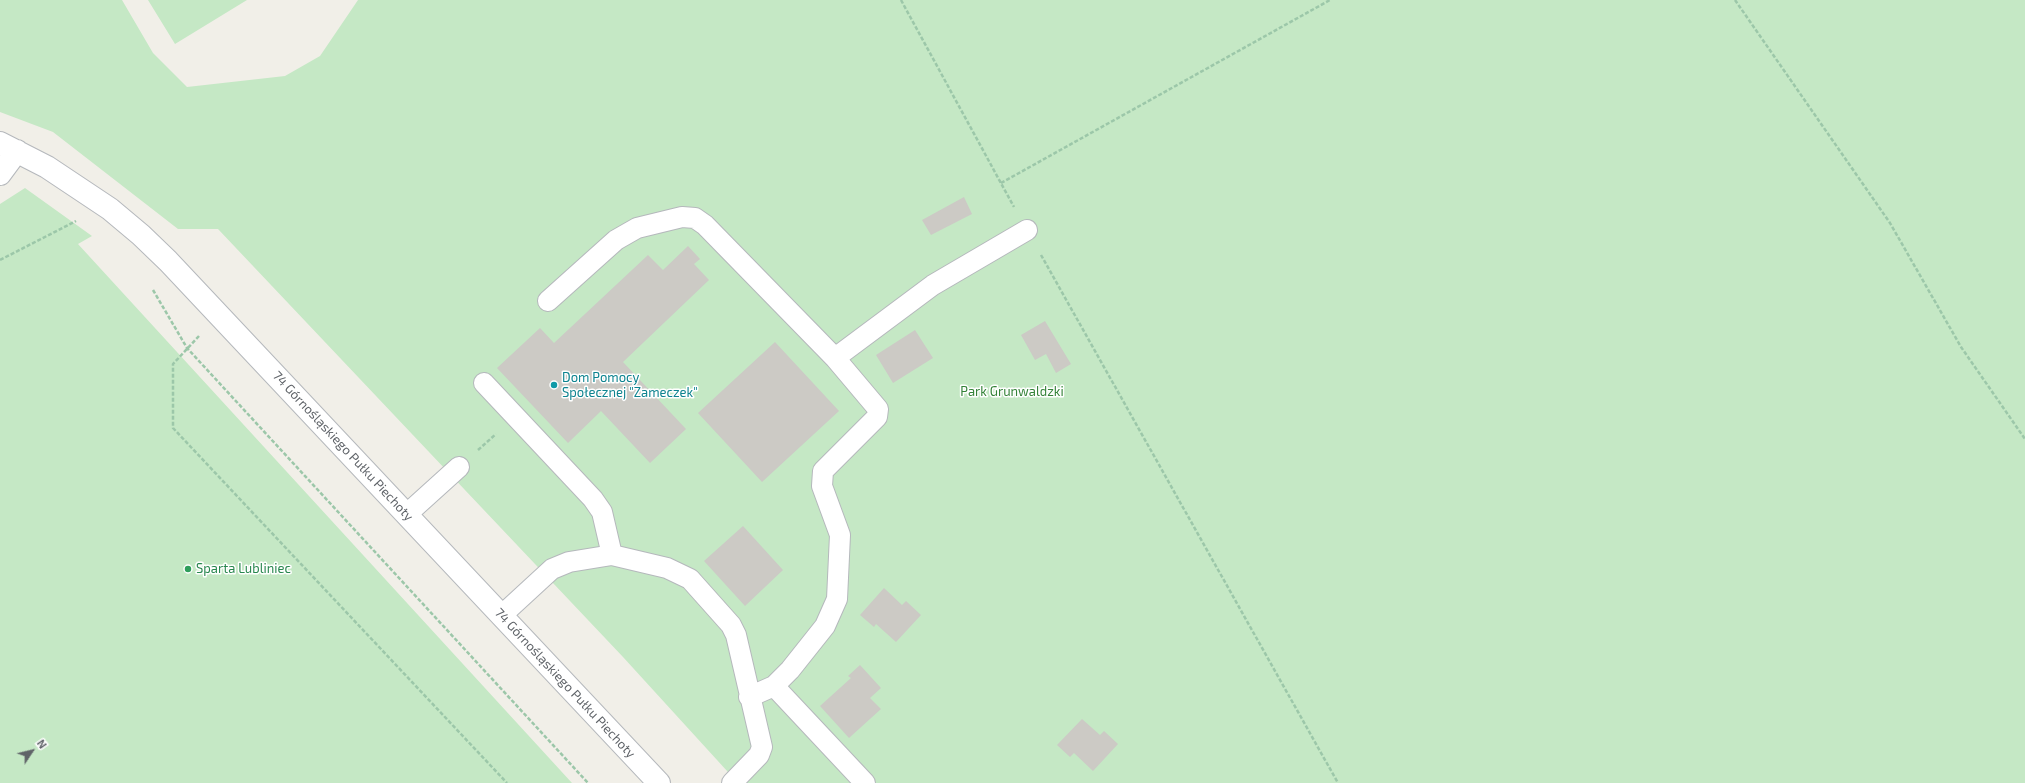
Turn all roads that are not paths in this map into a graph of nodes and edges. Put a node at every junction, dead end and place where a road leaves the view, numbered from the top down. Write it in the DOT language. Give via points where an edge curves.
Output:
graph roads {
  1 [pos="8,147"];
  2 [pos="0,174"];
  3 [pos="1027,230"];
  4 [pos="548,301"];
  5 [pos="835,358"];
  6 [pos="484,383"];
  7 [pos="459,467"];
  8 [pos="407,514"];
  9 [pos="612,555"];
  10 [pos="502,615"];
  11 [pos="774,686"];
  12 [pos="749,697"];
  13 [pos="659,783"];
  14 [pos="732,783"];
  15 [pos="865,783"];
  1 -- 2 [label="street"];
  1 -- 8 [label="street, 74 Górnośląskiego Pułku Piechoty" via="47,166 110,209 141,235"];
  3 -- 5 [label="lane" via="933,285"];
  4 -- 5 [label="lane" via="616,240 637,228 682,217 695,218"];
  5 -- 11 [label="lane" via="878,409 877,417 823,471 822,486 840,535 837,599 825,626"];
  6 -- 9 [label="lane" via="593,499 602,512"];
  7 -- 8 [label="lane"];
  8 -- 10 [label="street, 74 Górnośląskiego Pułku Piechoty"];
  9 -- 10 [label="lane" via="569,562 552,569"];
  9 -- 12 [label="lane" via="667,568 690,579 731,625 736,635"];
  10 -- 13 [label="street, 74 Górnośląskiego Pułku Piechoty"];
  11 -- 12 [label="lane"];
  11 -- 15 [label="lane"];
  12 -- 14 [label="lane" via="762,747 759,755"];
}
